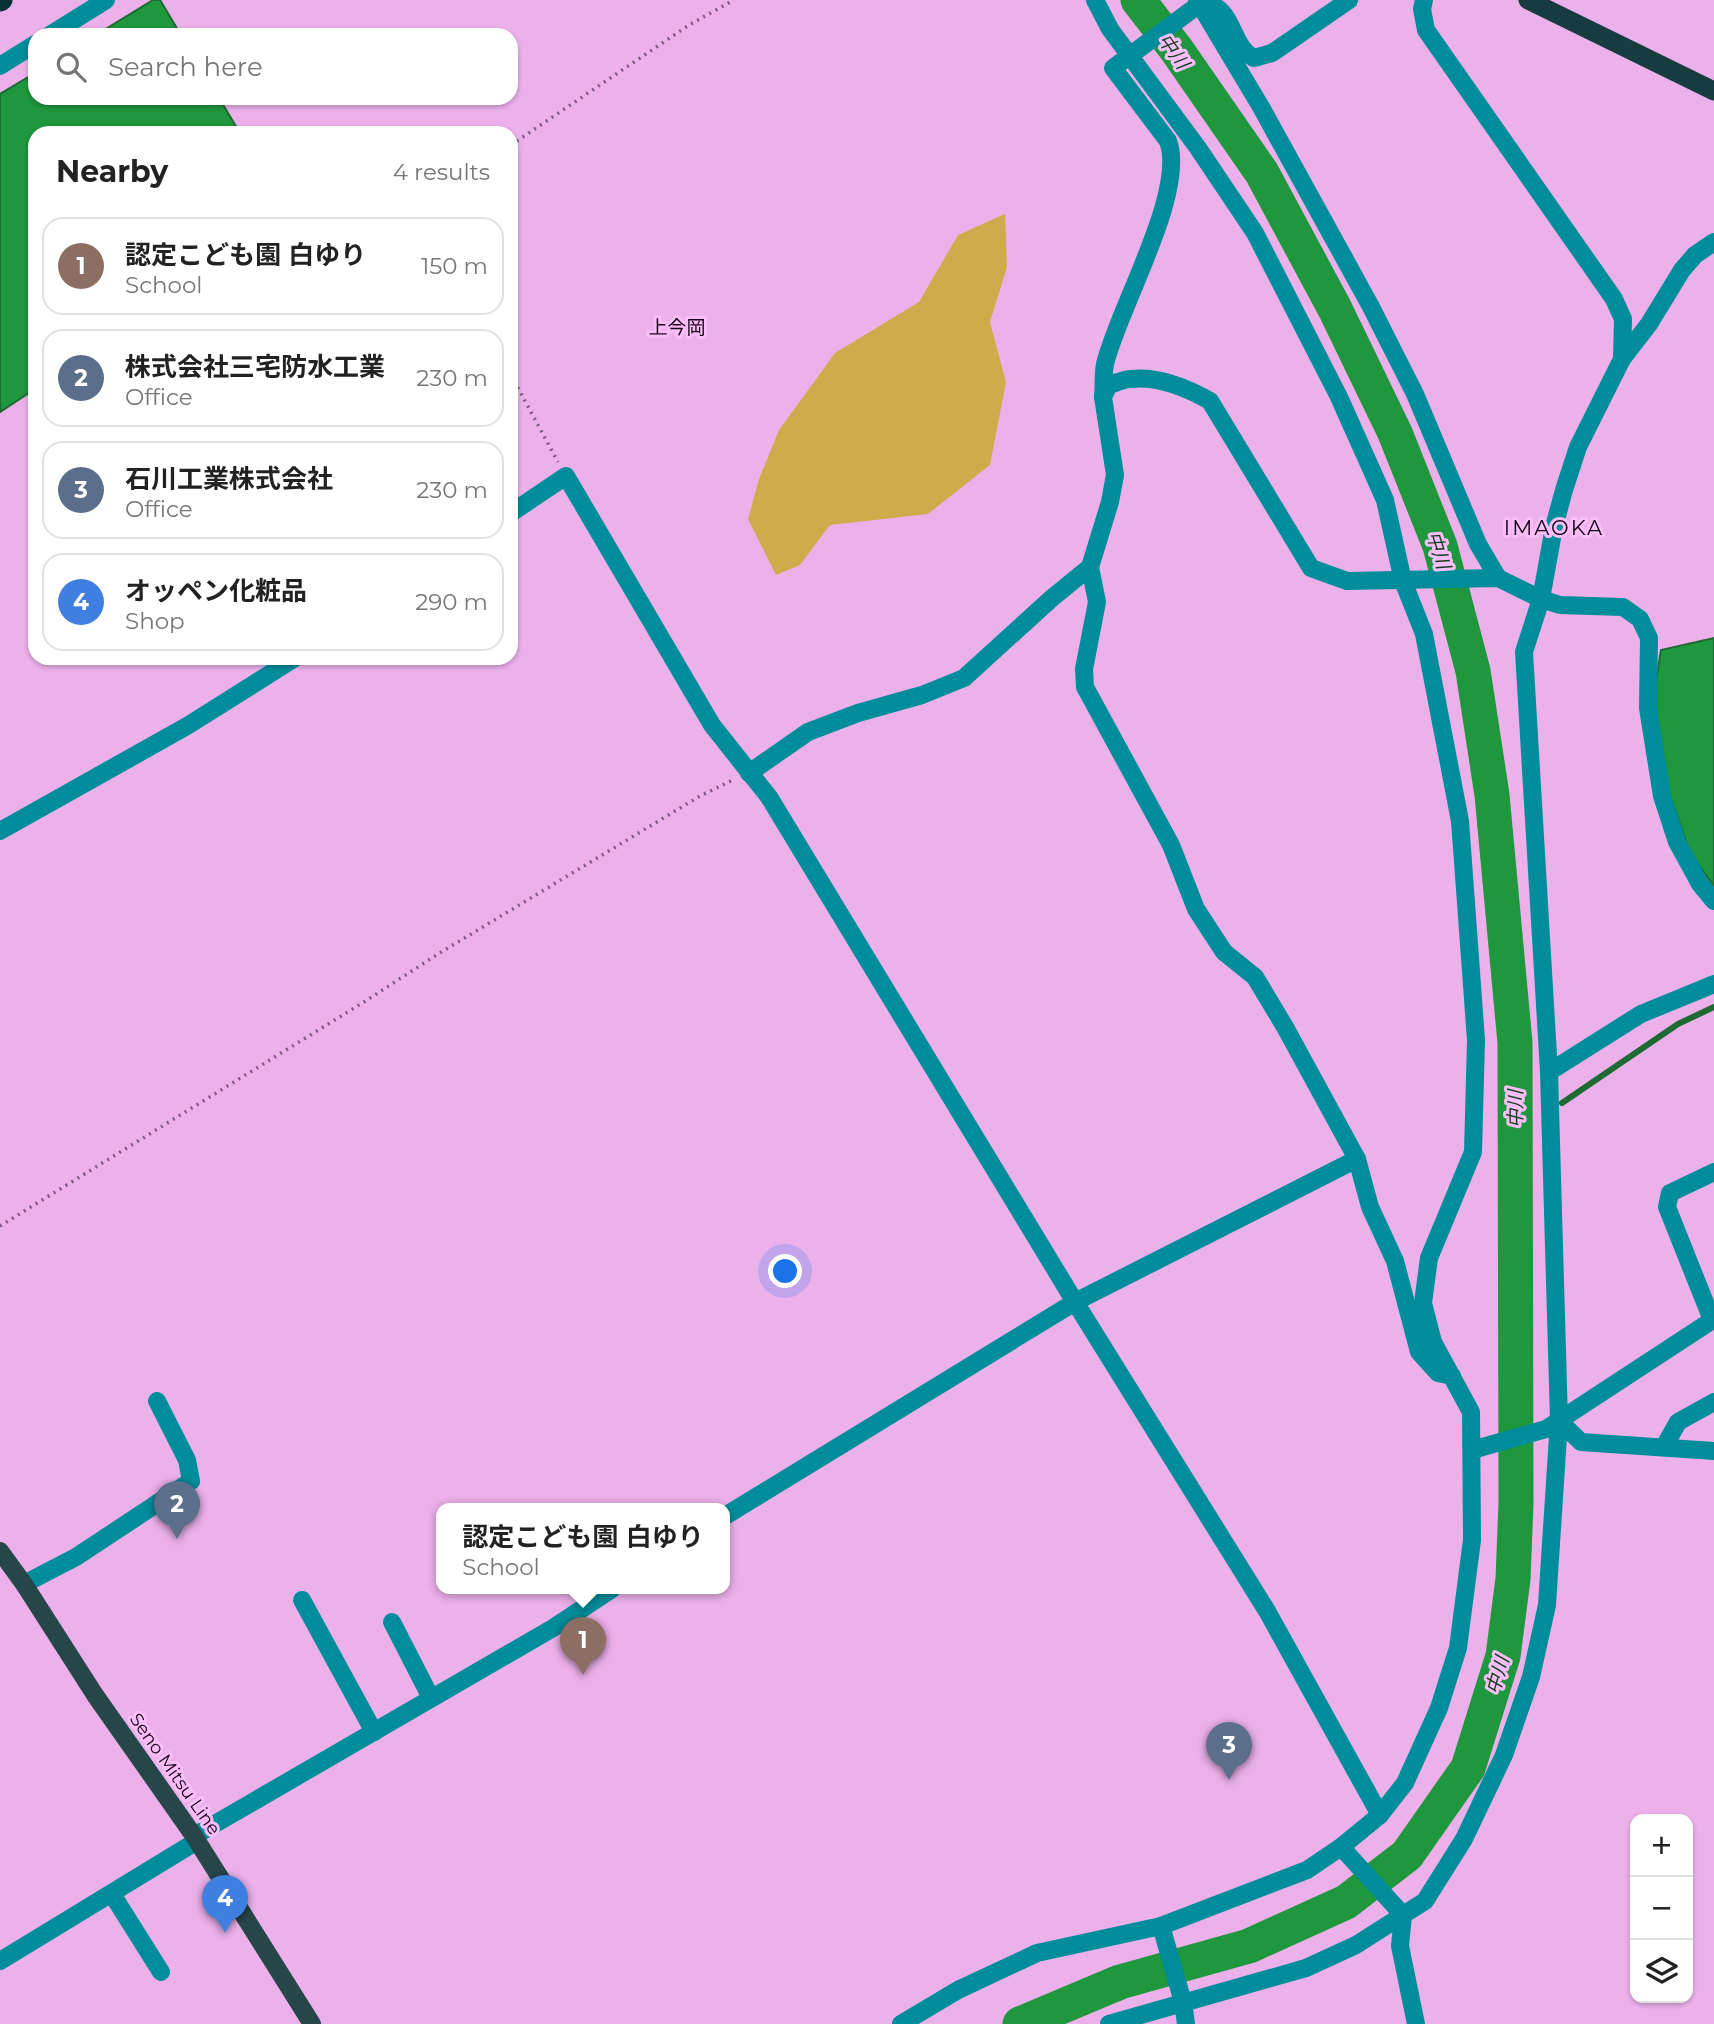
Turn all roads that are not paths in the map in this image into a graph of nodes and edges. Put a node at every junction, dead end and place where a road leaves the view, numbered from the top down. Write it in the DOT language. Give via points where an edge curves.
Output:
graph roads {
  1 [pos="106,0"];
  2 [pos="1095,0"];
  3 [pos="1349,0"];
  4 [pos="1424,0"];
  5 [pos="1528,0"];
  6 [pos="1197,4"];
  7 [pos="61,28"];
  8 [pos="28,48"];
  9 [pos="1133,53"];
  10 [pos="0,66"];
  11 [pos="1714,91"];
  12 [pos="1714,243"];
  13 [pos="1622,359"];
  14 [pos="1103,397"];
  15 [pos="518,508"];
  16 [pos="1090,567"];
  17 [pos="1493,579"];
  18 [pos="1403,580"];
  19 [pos="1541,600"];
  20 [pos="284,665"];
  21 [pos="749,773"];
  22 [pos="0,831"];
  23 [pos="1714,901"];
  24 [pos="1714,984"];
  25 [pos="1549,1072"];
  26 [pos="1357,1159"];
  27 [pos="1714,1172"];
  28 [pos="1076,1302"];
  29 [pos="1713,1320"];
  30 [pos="1452,1376"];
  31 [pos="157,1401"];
  32 [pos="1714,1402"];
  33 [pos="1553,1425"];
  34 [pos="1664,1447"];
  35 [pos="1479,1448"];
  36 [pos="1714,1451"];
  37 [pos="730,1513"];
  38 [pos="2,1556"];
  39 [pos="24,1584"];
  40 [pos="604,1594"];
  41 [pos="302,1600"];
  42 [pos="392,1622"];
  43 [pos="431,1698"];
  44 [pos="374,1732"];
  45 [pos="1380,1815"];
  46 [pos="195,1839"];
  47 [pos="1341,1847"];
  48 [pos="111,1894"];
  49 [pos="1403,1915"];
  50 [pos="1161,1926"];
  51 [pos="0,1961"];
  52 [pos="161,1972"];
  53 [pos="1183,2003"];
  54 [pos="312,2024"];
  55 [pos="901,2024"];
  56 [pos="1109,2024"];
  57 [pos="1186,2024"];
  58 [pos="1416,2024"];
  1 -- 7 [label="street"];
  2 -- 9 [label="street" via="1110,29"];
  3 -- 6 [label="street" via="1272,53 1254,58 1245,53 1222,11 1214,4"];
  4 -- 13 [label="street" via="1426,30 1614,299 1623,319"];
  5 -- 11 [label="highway"];
  6 -- 9 [label="street"];
  6 -- 17 [label="street" via="1261,107 1370,305 1415,394"];
  8 -- 10 [label="street"];
  9 -- 14 [label="street" via="1113,68 1168,141 1172,175 1105,365"];
  9 -- 18 [label="street" via="1261,245 1339,397 1385,500"];
  12 -- 13 [label="street" via="1682,270 1650,324"];
  13 -- 19 [label="street" via="1578,447 1554,527"];
  14 -- 16 [label="street" via="1115,475"];
  14 -- 18 [label="street" via="1109,385 1130,379 1190,389 1210,401 1311,568 1347,580"];
  15 -- 21 [label="street" via="566,476 712,724"];
  16 -- 21 [label="street" via="964,678 808,732"];
  16 -- 26 [label="street" via="1097,602 1084,669 1085,687 1171,845 1196,909 1224,952 1255,977"];
  17 -- 18 [label="street"];
  17 -- 19 [label="street"];
  18 -- 30 [label="street" via="1424,634 1460,821 1476,1040 1473,1152 1429,1258 1423,1303 1433,1342"];
  19 -- 23 [label="street" via="1623,607 1640,619 1649,638 1648,708 1662,796 1677,842"];
  19 -- 25 [label="street" via="1524,652"];
  20 -- 22 [label="street" via="187,726"];
  21 -- 28 [label="street" via="769,797"];
  24 -- 25 [label="street" via="1641,1014"];
  25 -- 33 [label="street"];
  26 -- 28 [label="street"];
  26 -- 30 [label="street" via="1370,1207 1395,1261 1419,1352 1438,1373"];
  27 -- 29 [label="street" via="1670,1193 1667,1207"];
  28 -- 37 [label="street"];
  28 -- 45 [label="street" via="1267,1611"];
  29 -- 33 [label="street"];
  30 -- 35 [label="street" via="1471,1412"];
  31 -- 39 [label="street" via="187,1460 191,1481 76,1557"];
  32 -- 34 [label="street" via="1678,1422"];
  33 -- 34 [label="street" via="1581,1442"];
  33 -- 35 [label="street"];
  33 -- 49 [label="street" via="1547,1605 1531,1677 1504,1755 1464,1839 1425,1901"];
  34 -- 36 [label="street"];
  35 -- 45 [label="street" via="1458,1648 1439,1707 1405,1783"];
  38 -- 39 [label="main road, Seno Mitsu Line"];
  39 -- 46 [label="main road, Seno Mitsu Line" via="94,1695"];
  40 -- 43 [label="street"];
  41 -- 44 [label="street"];
  42 -- 43 [label="street"];
  43 -- 44 [label="street"];
  44 -- 46 [label="street"];
  45 -- 47 [label="street"];
  46 -- 48 [label="street"];
  46 -- 54 [label="main road, Seno Mitsu Line"];
  47 -- 49 [label="street"];
  47 -- 50 [label="street" via="1307,1870"];
  48 -- 51 [label="street"];
  48 -- 52 [label="street"];
  49 -- 53 [label="street" via="1356,1945 1306,1968"];
  49 -- 58 [label="street" via="1400,1946"];
  50 -- 53 [label="street"];
  50 -- 55 [label="street" via="1037,1953 958,1990"];
  53 -- 56 [label="street"];
  53 -- 57 [label="street"];
}
